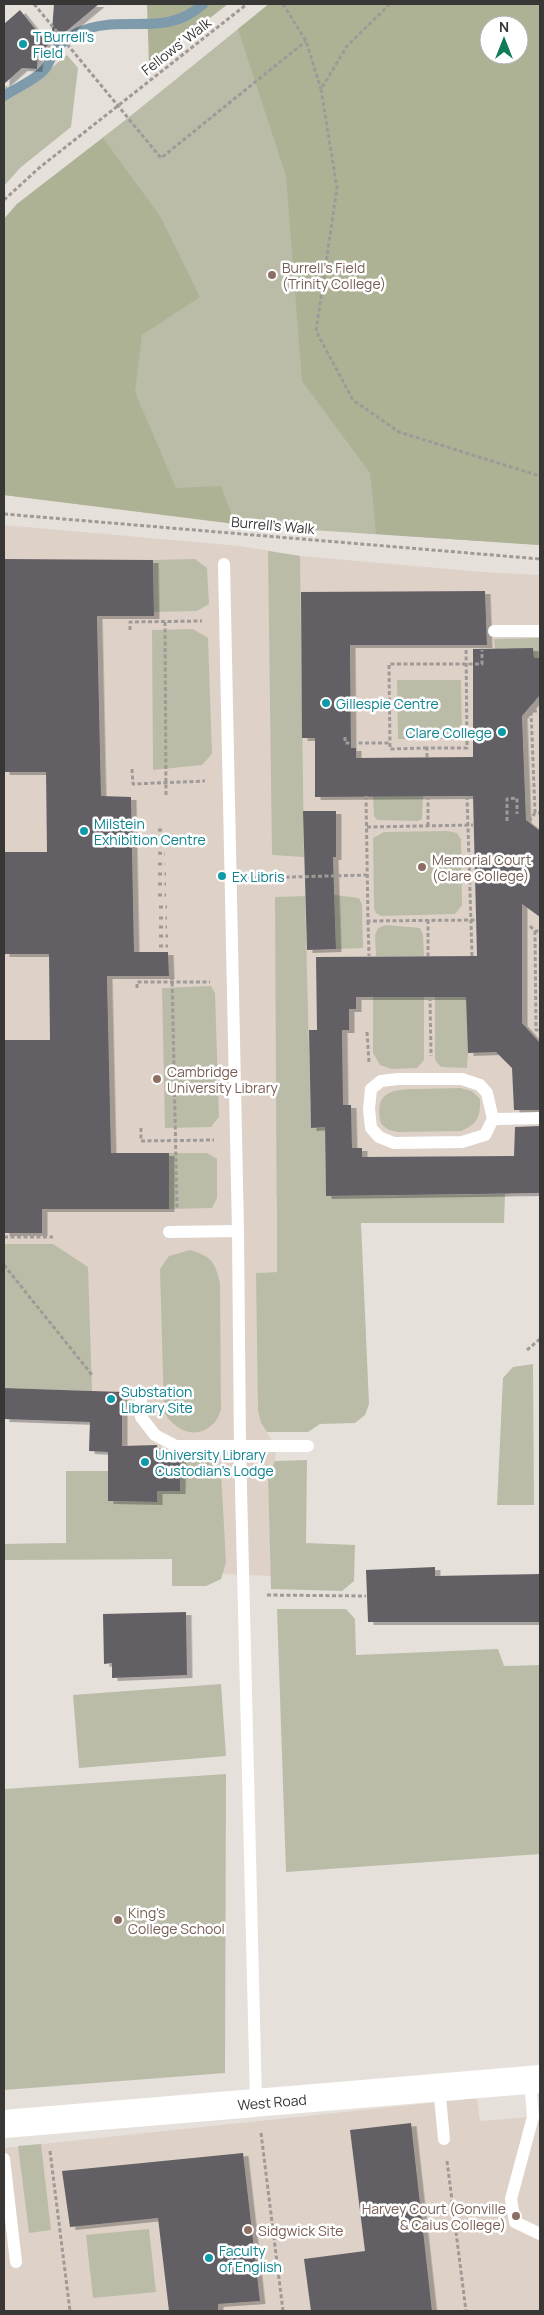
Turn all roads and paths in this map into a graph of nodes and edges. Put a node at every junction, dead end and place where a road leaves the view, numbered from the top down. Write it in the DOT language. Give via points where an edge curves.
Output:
graph roads {
  1 [pos="34,4"];
  2 [pos="247,4"];
  3 [pos="283,4"];
  4 [pos="390,4"];
  5 [pos="306,41"];
  6 [pos="321,89"];
  7 [pos="118,106"];
  8 [pos="4,200"];
  9 [pos="540,476"];
  10 [pos="4,514"];
  11 [pos="540,559"];
  12 [pos="224,564"];
  13 [pos="225,621"];
  14 [pos="165,622"];
  15 [pos="130,630"];
  16 [pos="494,631"];
  17 [pos="540,631"];
  18 [pos="466,645"];
  19 [pos="482,648"];
  20 [pos="466,664"];
  21 [pos="540,711"];
  22 [pos="345,737"];
  23 [pos="390,742"];
  24 [pos="427,748"];
  25 [pos="427,757"];
  26 [pos="132,769"];
  27 [pos="227,780"];
  28 [pos="166,782"];
  29 [pos="366,796"];
  30 [pos="428,796"];
  31 [pos="467,796"];
  32 [pos="166,797"];
  33 [pos="535,813"];
  34 [pos="540,813"];
  35 [pos="517,814"];
  36 [pos="507,821"];
  37 [pos="528,821"];
  38 [pos="468,825"];
  39 [pos="473,825"];
  40 [pos="428,826"];
  41 [pos="367,827"];
  42 [pos="158,830"];
  43 [pos="164,830"];
  44 [pos="158,842"];
  45 [pos="165,842"];
  46 [pos="158,853"];
  47 [pos="165,854"];
  48 [pos="158,864"];
  49 [pos="165,864"];
  50 [pos="158,874"];
  51 [pos="166,874"];
  52 [pos="367,875"];
  53 [pos="232,878"];
  54 [pos="158,884"];
  55 [pos="166,884"];
  56 [pos="158,895"];
  57 [pos="166,895"];
  58 [pos="159,907"];
  59 [pos="167,907"];
  60 [pos="159,918"];
  61 [pos="167,918"];
  62 [pos="428,920"];
  63 [pos="473,920"];
  64 [pos="368,921"];
  65 [pos="530,926"];
  66 [pos="159,927"];
  67 [pos="167,927"];
  68 [pos="535,931"];
  69 [pos="540,931"];
  70 [pos="159,936"];
  71 [pos="168,936"];
  72 [pos="160,946"];
  73 [pos="168,946"];
  74 [pos="369,956"];
  75 [pos="428,956"];
  76 [pos="472,956"];
  77 [pos="172,976"];
  78 [pos="172,982"];
  79 [pos="233,982"];
  80 [pos="137,988"];
  81 [pos="430,996"];
  82 [pos="540,1030"];
  83 [pos="367,1032"];
  84 [pos="431,1078"];
  85 [pos="381,1081"];
  86 [pos="540,1118"];
  87 [pos="492,1119"];
  88 [pos="141,1128"];
  89 [pos="237,1140"];
  90 [pos="174,1141"];
  91 [pos="238,1231"];
  92 [pos="173,1232"];
  93 [pos="4,1237"];
  94 [pos="54,1237"];
  95 [pos="4,1265"];
  96 [pos="540,1340"];
  97 [pos="527,1350"];
  98 [pos="92,1375"];
  99 [pos="142,1392"];
  100 [pos="240,1446"];
  101 [pos="308,1446"];
  102 [pos="244,1595"];
  103 [pos="366,1596"];
  104 [pos="535,2079"];
  105 [pos="439,2087"];
  106 [pos="256,2102"];
  107 [pos="46,2120"];
  108 [pos="4,2124"];
  109 [pos="261,2131"];
  110 [pos="444,2139"];
  111 [pos="4,2159"];
  112 [pos="540,2234"];
  113 [pos="16,2262"];
  114 [pos="70,2311"];
  115 [pos="283,2311"];
  116 [pos="466,2311"];
  1 -- 7 [label="path"];
  2 -- 7 [label="path, Fellows' Walk"];
  3 -- 5 [label="path"];
  4 -- 6 [label="path" via="347,46"];
  5 -- 6 [label="path"];
  5 -- 7 [label="path" via="161,158"];
  6 -- 9 [label="path" via="338,188 316,331 353,400 399,432"];
  7 -- 8 [label="path, Fellows' Walk"];
  10 -- 11 [label="path, Burrell's Walk"];
  12 -- 13 [label="lane"];
  13 -- 14 [label="path"];
  13 -- 27 [label="lane"];
  14 -- 15 [label="path" via="130,622"];
  14 -- 28 [label="path"];
  16 -- 17 [label="lane"];
  18 -- 20 [label="path"];
  19 -- 20 [label="path" via="482,664"];
  20 -- 23 [label="path" via="389,664"];
  20 -- 24 [label="path" via="467,748"];
  21 -- 33 [label="path" via="530,711"];
  22 -- 23 [label="path" via="345,742"];
  23 -- 24 [label="path" via="390,749"];
  24 -- 25 [label="path"];
  26 -- 28 [label="path" via="133,784"];
  27 -- 28 [label="path"];
  27 -- 53 [label="lane"];
  28 -- 32 [label="path"];
  29 -- 41 [label="path"];
  30 -- 40 [label="path"];
  31 -- 38 [label="path"];
  33 -- 34 [label="path"];
  33 -- 37 [label="path"];
  35 -- 36 [label="path" via="517,798 507,799"];
  38 -- 39 [label="path"];
  38 -- 40 [label="path"];
  38 -- 63 [label="path"];
  40 -- 41 [label="path"];
  41 -- 52 [label="path"];
  42 -- 43 [label="path"];
  44 -- 45 [label="path"];
  46 -- 47 [label="path"];
  48 -- 49 [label="path"];
  50 -- 51 [label="path"];
  52 -- 53 [label="path"];
  52 -- 64 [label="path"];
  53 -- 79 [label="lane"];
  54 -- 55 [label="path"];
  56 -- 57 [label="path"];
  58 -- 59 [label="path"];
  60 -- 61 [label="path"];
  62 -- 63 [label="path"];
  62 -- 64 [label="path"];
  62 -- 75 [label="path"];
  63 -- 76 [label="path"];
  64 -- 74 [label="path"];
  65 -- 68 [label="path"];
  66 -- 67 [label="path"];
  68 -- 69 [label="path"];
  68 -- 82 [label="path" via="536,1030"];
  70 -- 71 [label="path"];
  72 -- 73 [label="path"];
  77 -- 78 [label="path"];
  78 -- 79 [label="path"];
  78 -- 80 [label="path" via="137,982"];
  78 -- 90 [label="path"];
  79 -- 89 [label="lane"];
  81 -- 84 [label="path"];
  83 -- 85 [label="path" via="368,1058 373,1074"];
  84 -- 85 [label="lane"];
  84 -- 87 [label="lane" via="462,1078 480,1085 487,1093"];
  85 -- 87 [label="lane" via="371,1089 371,1128 379,1137 394,1143 462,1142 485,1135"];
  86 -- 87 [label="lane"];
  88 -- 90 [label="path" via="141,1141"];
  89 -- 90 [label="path"];
  89 -- 91 [label="lane"];
  90 -- 92 [label="path"];
  91 -- 92 [label="lane"];
  91 -- 100 [label="lane"];
  93 -- 94 [label="path"];
  95 -- 98 [label="path"];
  96 -- 97 [label="path"];
  99 -- 100 [label="lane" via="141,1417 155,1435 176,1446"];
  100 -- 101 [label="lane"];
  100 -- 102 [label="lane"];
  102 -- 103 [label="path"];
  102 -- 106 [label="lane"];
  104 -- 105 [label="street, West Road"];
  104 -- 112 [label="lane" via="533,2117 511,2199 515,2222"];
  105 -- 106 [label="street, West Road"];
  105 -- 110 [label="lane"];
  106 -- 107 [label="street, West Road"];
  107 -- 108 [label="street, West Road"];
  107 -- 114 [label="path"];
  109 -- 115 [label="path"];
  110 -- 116 [label="path"];
  111 -- 113 [label="lane"];
}
